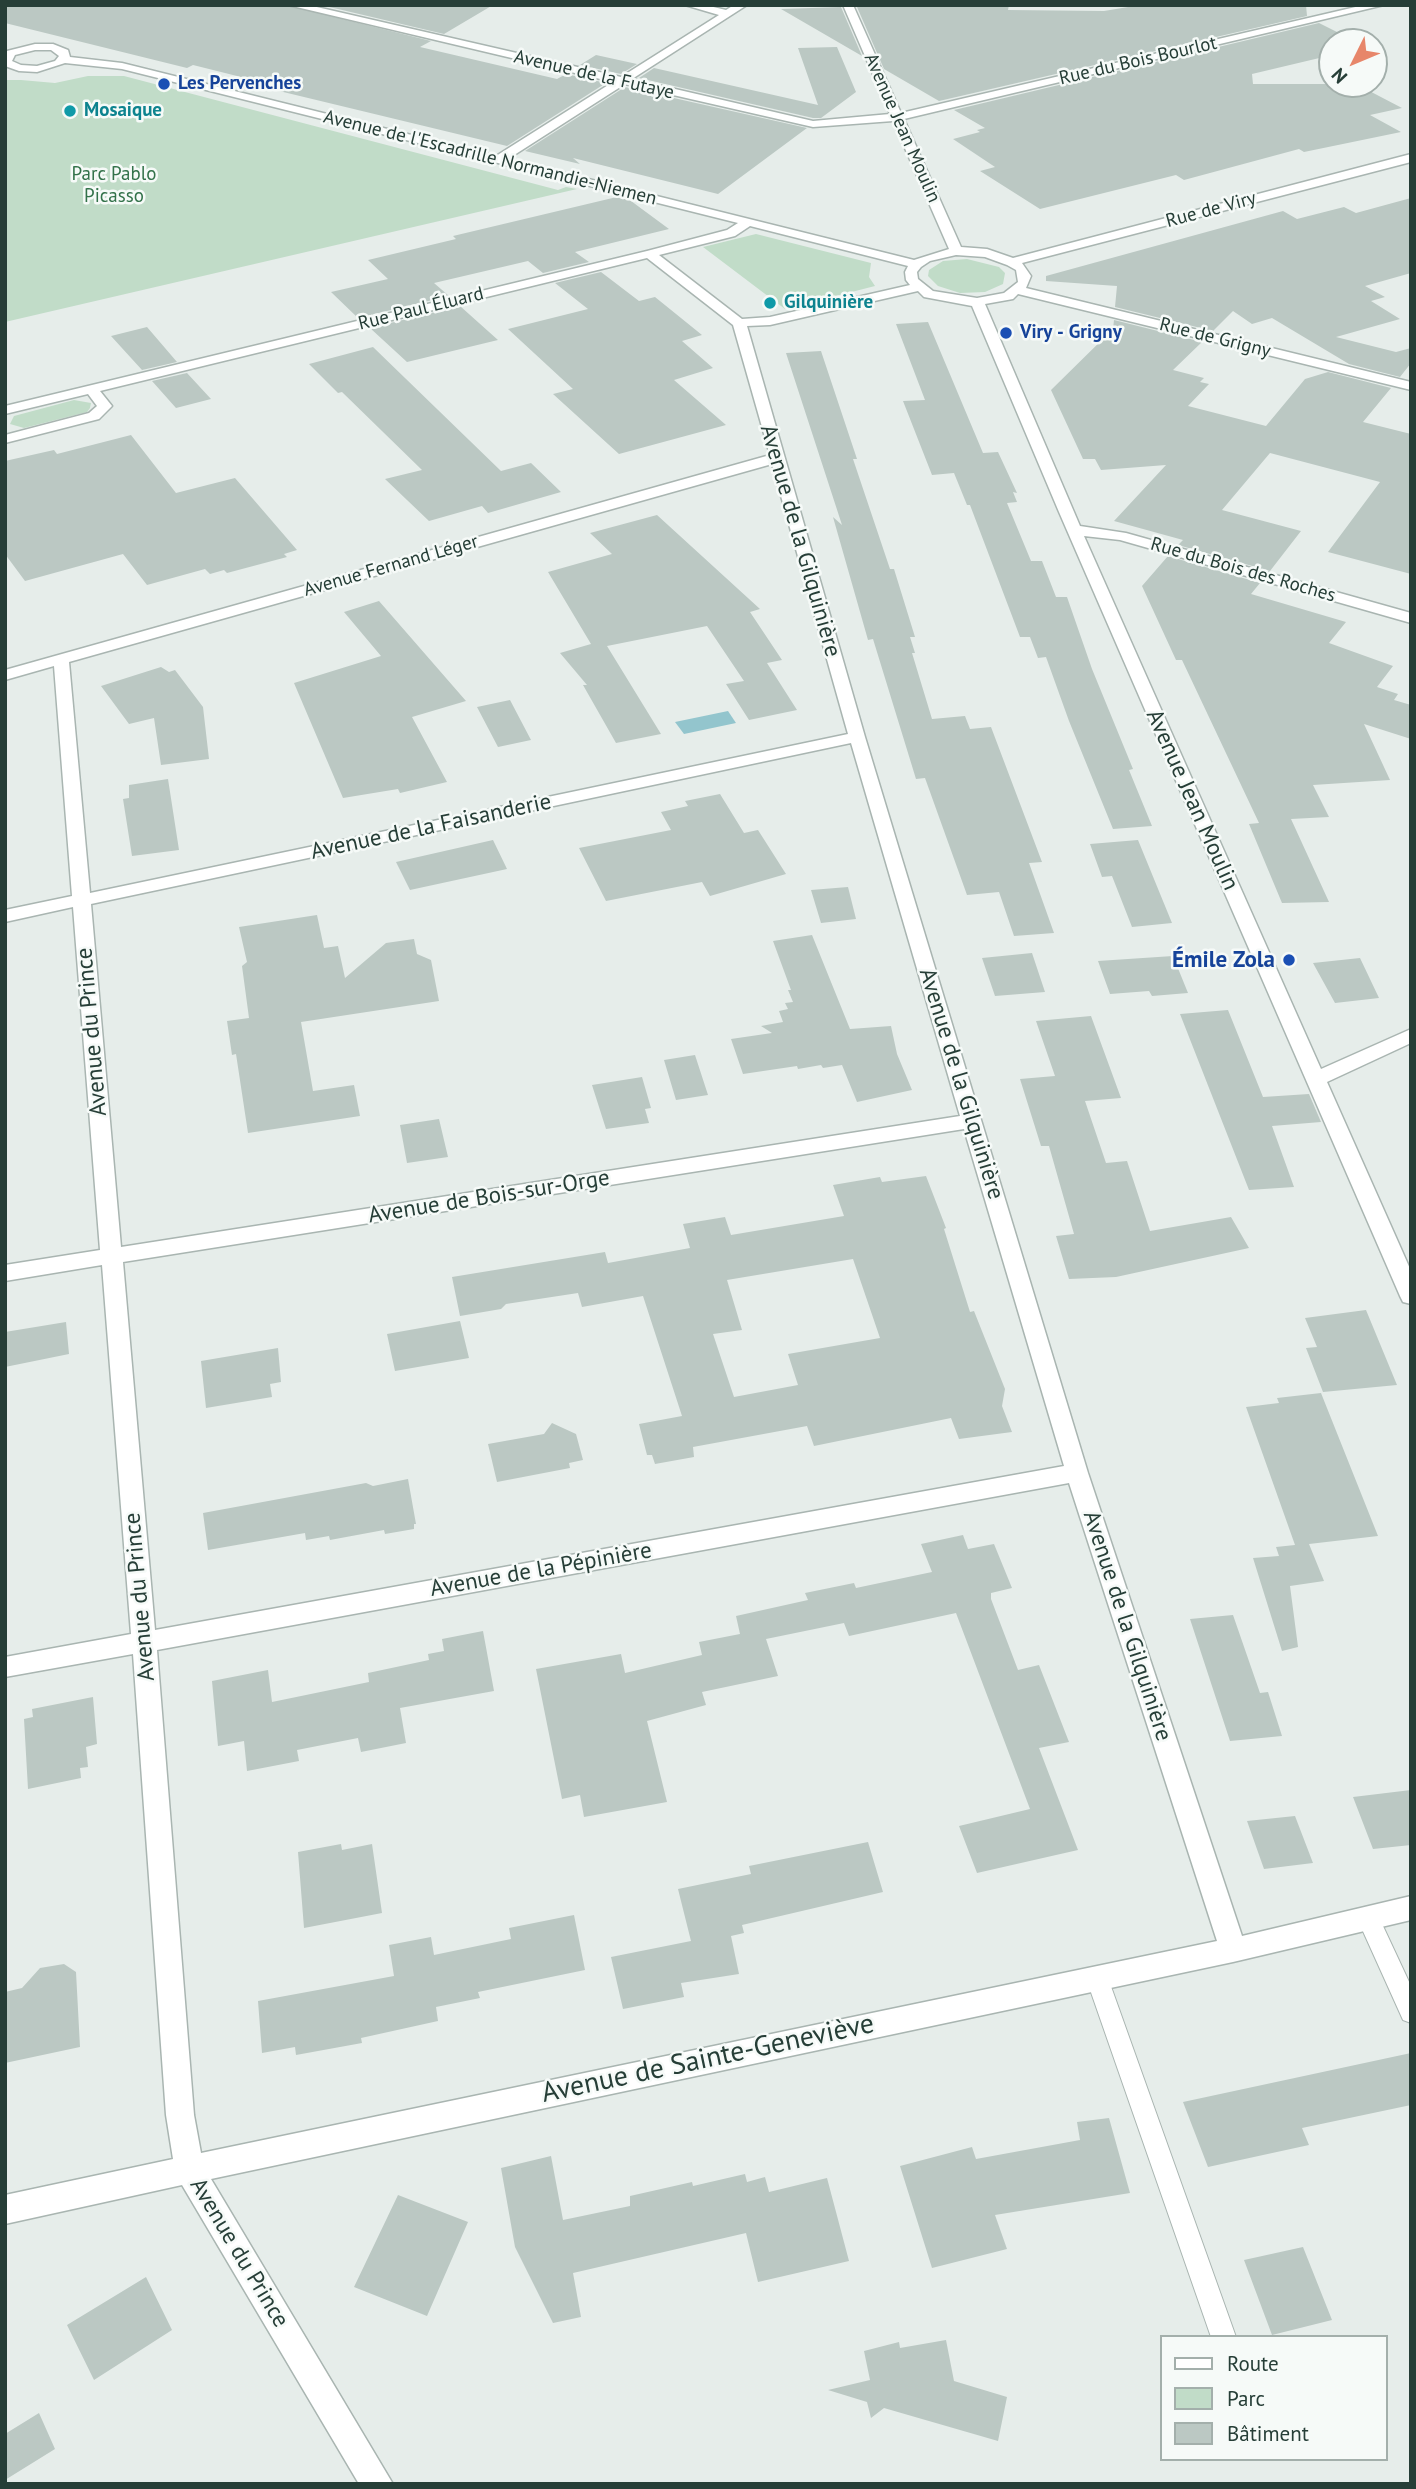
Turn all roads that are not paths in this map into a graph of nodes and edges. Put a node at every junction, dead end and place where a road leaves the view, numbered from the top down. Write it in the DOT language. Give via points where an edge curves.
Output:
graph roads {
  1 [pos="293,5"];
  2 [pos="690,5"];
  3 [pos="742,5"];
  4 [pos="848,5"];
  5 [pos="1379,5"];
  6 [pos="729,14"];
  7 [pos="5,38"];
  8 [pos="25,48"];
  9 [pos="6,58"];
  10 [pos="63,60"];
  11 [pos="19,68"];
  12 [pos="5,72"];
  13 [pos="621,81"];
  14 [pos="897,117"];
  15 [pos="1411,158"];
  16 [pos="498,160"];
  17 [pos="748,222"];
  18 [pos="956,251"];
  19 [pos="649,254"];
  20 [pos="1012,262"];
  21 [pos="916,264"];
  22 [pos="919,287"];
  23 [pos="1018,290"];
  24 [pos="976,302"];
  25 [pos="739,323"];
  26 [pos="1411,386"];
  27 [pos="91,389"];
  28 [pos="5,410"];
  29 [pos="6,437"];
  30 [pos="776,458"];
  31 [pos="1074,530"];
  32 [pos="1411,618"];
  33 [pos="61,659"];
  34 [pos="5,675"];
  35 [pos="858,737"];
  36 [pos="79,901"];
  37 [pos="5,916"];
  38 [pos="1411,1035"];
  39 [pos="1316,1079"];
  40 [pos="972,1121"];
  41 [pos="112,1256"];
  42 [pos="5,1273"];
  43 [pos="1411,1296"];
  44 [pos="1077,1473"];
  45 [pos="144,1642"];
  46 [pos="5,1667"];
  47 [pos="1411,1908"];
  48 [pos="1368,1918"];
  49 [pos="1233,1950"];
  50 [pos="1097,1978"];
  51 [pos="1411,2012"];
  52 [pos="189,2169"];
  53 [pos="5,2210"];
  54 [pos="1223,2335"];
  55 [pos="377,2484"];
  1 -- 13 [label="street, Avenue de la Futaye"];
  2 -- 6 [label="street"];
  3 -- 6 [label="street"];
  4 -- 14 [label="street, Avenue Jean Moulin"];
  5 -- 14 [label="street, Rue du Bois Bourlot"];
  6 -- 13 [label="street"];
  7 -- 8 [label="street"];
  8 -- 9 [label="street"];
  8 -- 10 [label="street" via="53,47 64,52"];
  9 -- 11 [label="street" via="9,65"];
  10 -- 11 [label="street" via="46,67"];
  10 -- 16 [label="street, Avenue de l'Escadrille Normandie-Niemen" via="121,66"];
  11 -- 12 [label="street"];
  13 -- 14 [label="street, Avenue de la Futaye" via="804,122"];
  13 -- 16 [label="street"];
  14 -- 18 [label="street, Avenue Jean Moulin"];
  15 -- 20 [label="street, Rue de Viry"];
  16 -- 17 [label="street, Avenue de l'Escadrille Normandie-Niemen"];
  17 -- 19 [label="street, Rue Paul Éluard" via="731,233"];
  17 -- 21 [label="street, Avenue de l'Escadrille Normandie-Niemen"];
  18 -- 20 [label="street" via="987,253"];
  18 -- 21 [label="street"];
  19 -- 25 [label="street"];
  19 -- 27 [label="street, Rue Paul Éluard"];
  20 -- 23 [label="street" via="1025,276"];
  21 -- 22 [label="street" via="912,280"];
  22 -- 24 [label="street" via="943,298"];
  22 -- 25 [label="street" via="770,321"];
  23 -- 24 [label="street"];
  23 -- 26 [label="street, Rue de Grigny"];
  24 -- 31 [label="street, Avenue Jean Moulin"];
  25 -- 30 [label="street, Avenue de la Gilquinière"];
  27 -- 28 [label="street, Rue Paul Éluard"];
  27 -- 29 [label="street" via="105,406 94,416"];
  30 -- 33 [label="street, Avenue Fernand Léger"];
  30 -- 35 [label="street, Avenue de la Gilquinière"];
  31 -- 32 [label="street, Rue du Bois des Roches" via="1121,536"];
  31 -- 39 [label="street, Avenue Jean Moulin"];
  33 -- 34 [label="street, Avenue Fernand Léger"];
  33 -- 36 [label="street, Avenue du Prince"];
  35 -- 36 [label="street, Avenue de la Faisanderie"];
  35 -- 40 [label="street, Avenue de la Gilquinière"];
  36 -- 37 [label="street, Avenue de la Faisanderie"];
  36 -- 41 [label="street, Avenue du Prince"];
  38 -- 39 [label="street"];
  39 -- 43 [label="street, Avenue Jean Moulin"];
  40 -- 41 [label="street, Avenue de Bois-sur-Orge"];
  40 -- 44 [label="street, Avenue de la Gilquinière"];
  41 -- 42 [label="street, Avenue de Bois-sur-Orge"];
  41 -- 45 [label="street, Avenue du Prince"];
  44 -- 45 [label="street, Avenue de la Pépinière"];
  44 -- 49 [label="street, Avenue de la Gilquinière"];
  45 -- 46 [label="street, Avenue de la Pépinière"];
  45 -- 52 [label="street, Avenue du Prince" via="180,2115"];
  47 -- 48 [label="street, Avenue de Sainte-Geneviève"];
  48 -- 49 [label="street, Avenue de Sainte-Geneviève"];
  48 -- 51 [label="lane"];
  49 -- 50 [label="street, Avenue de Sainte-Geneviève"];
  50 -- 52 [label="street, Avenue de Sainte-Geneviève"];
  50 -- 54 [label="lane"];
  52 -- 53 [label="street, Avenue de Sainte-Geneviève"];
  52 -- 55 [label="street, Avenue du Prince"];
}
